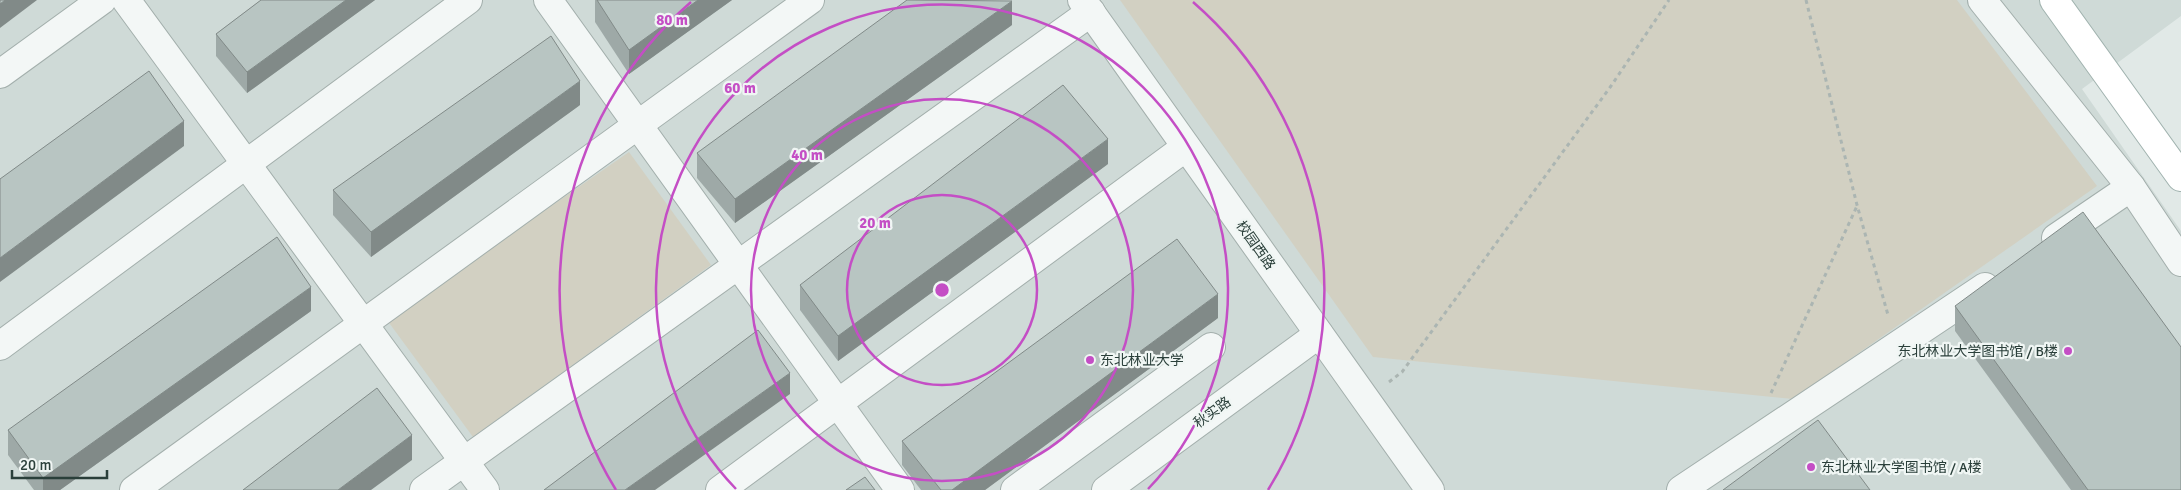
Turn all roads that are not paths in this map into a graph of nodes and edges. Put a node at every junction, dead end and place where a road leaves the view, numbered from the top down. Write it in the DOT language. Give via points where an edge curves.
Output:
graph roads {
  1 [pos="102,0"];
  2 [pos="126,0"];
  3 [pos="468,0"];
  4 [pos="548,0"];
  5 [pos="810,0"];
  6 [pos="1982,0"];
  7 [pos="2054,0"];
  8 [pos="1086,6"];
  9 [pos="0,74"];
  10 [pos="638,125"];
  11 [pos="1186,147"];
  12 [pos="246,164"];
  13 [pos="2181,177"];
  14 [pos="2131,187"];
  15 [pos="2034,253"];
  16 [pos="2181,262"];
  17 [pos="738,265"];
  18 [pos="2002,275"];
  19 [pos="364,324"];
  20 [pos="1319,334"];
  21 [pos="0,346"];
  22 [pos="1211,346"];
  23 [pos="838,403"];
  24 [pos="464,461"];
  25 [pos="134,490"];
  26 [pos="424,490"];
  27 [pos="485,490"];
  28 [pos="720,490"];
  29 [pos="900,490"];
  30 [pos="1015,490"];
  31 [pos="1106,490"];
  32 [pos="1430,490"];
  33 [pos="1681,490"];
  1 -- 9 [label="street"];
  2 -- 12 [label="street"];
  3 -- 12 [label="street"];
  4 -- 10 [label="street"];
  5 -- 10 [label="street"];
  6 -- 14 [label="street"];
  7 -- 13 [label="main road"];
  8 -- 11 [label="street, 校园西路"];
  8 -- 17 [label="street"];
  10 -- 17 [label="street"];
  10 -- 19 [label="street"];
  11 -- 20 [label="street, 校园西路"];
  11 -- 23 [label="street"];
  12 -- 19 [label="street"];
  12 -- 21 [label="street"];
  14 -- 15 [label="street"];
  14 -- 16 [label="street"];
  17 -- 23 [label="street"];
  17 -- 24 [label="street"];
  18 -- 33 [label="street"];
  19 -- 24 [label="street"];
  19 -- 25 [label="street"];
  20 -- 31 [label="street, 秋实路"];
  20 -- 32 [label="street, 校园西路"];
  22 -- 30 [label="street"];
  23 -- 28 [label="street"];
  23 -- 29 [label="street"];
  24 -- 26 [label="street"];
  24 -- 27 [label="street"];
}
